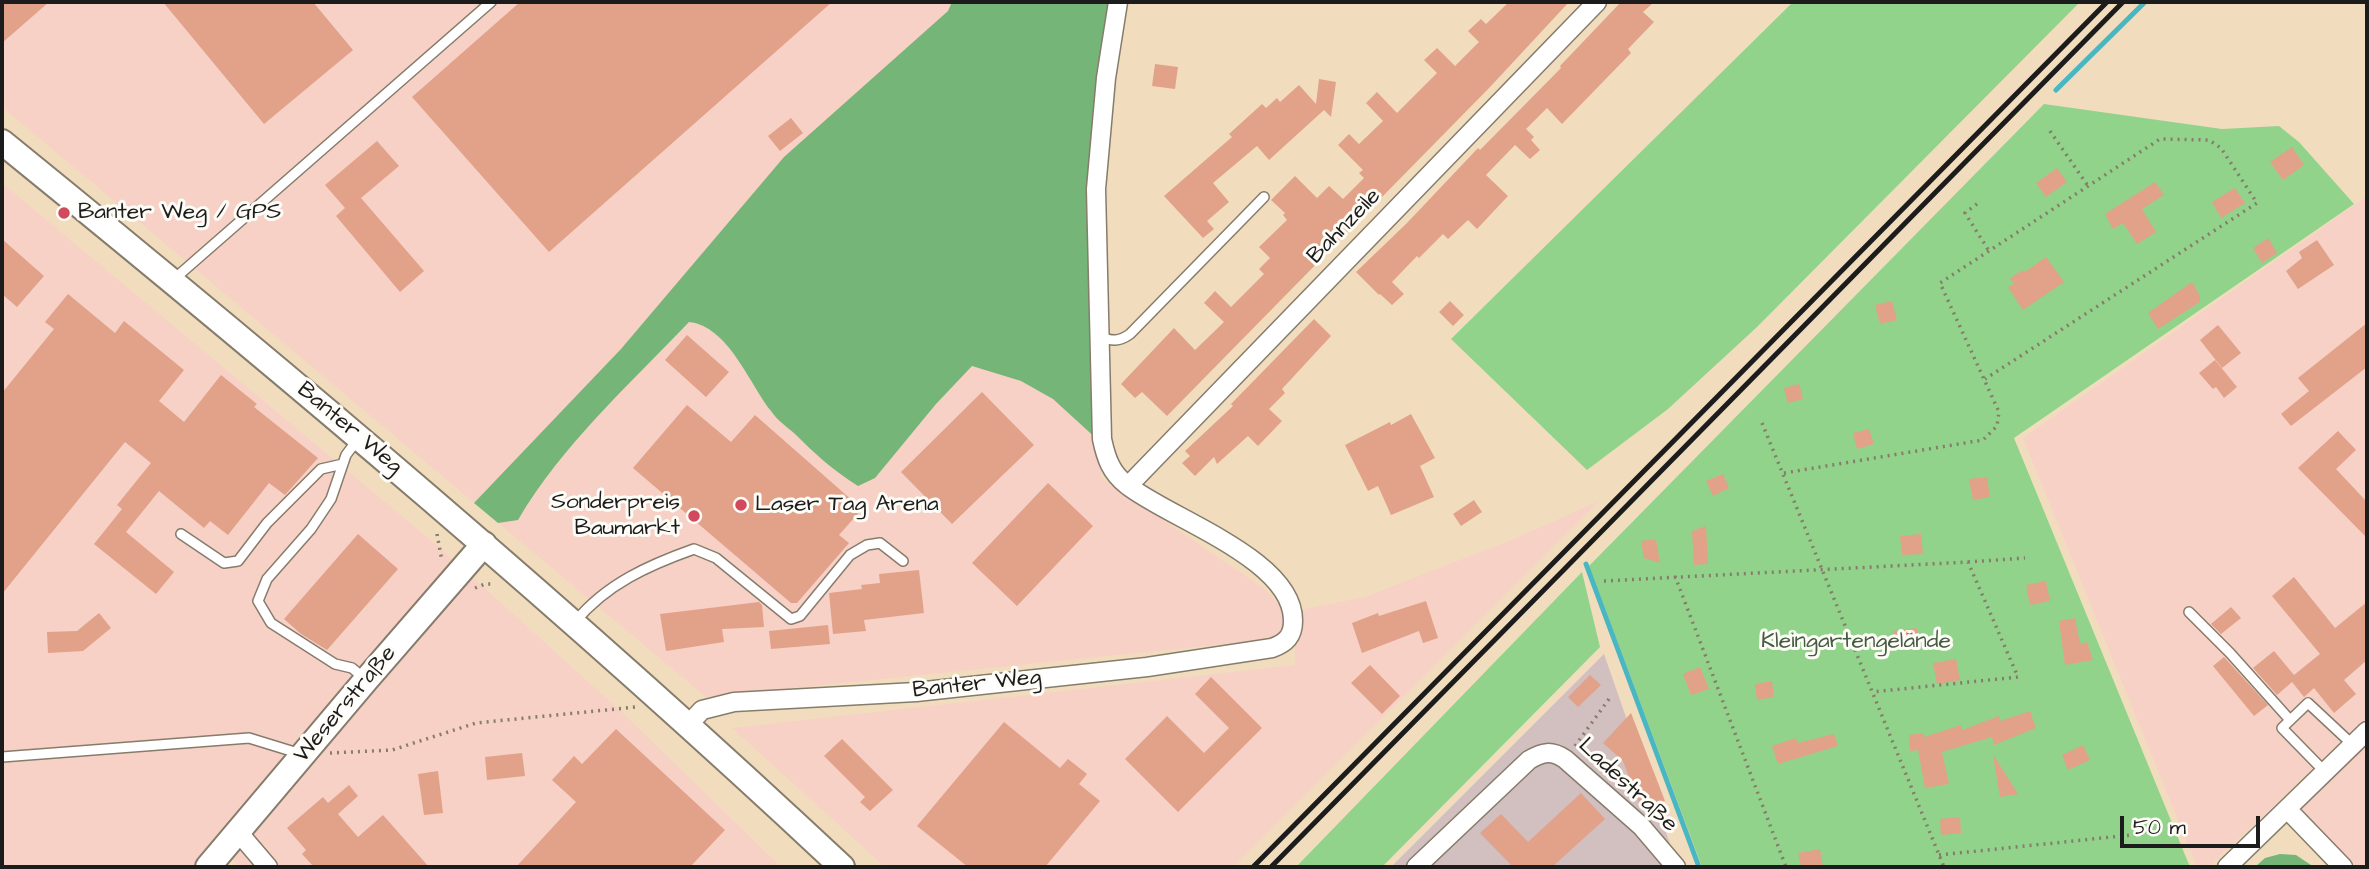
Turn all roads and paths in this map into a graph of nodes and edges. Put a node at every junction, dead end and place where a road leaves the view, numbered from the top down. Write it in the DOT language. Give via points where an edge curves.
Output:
graph roads {
  1 [pos="491,2"];
  2 [pos="1118,2"];
  3 [pos="1597,2"];
  4 [pos="2050,131"];
  5 [pos="2,142"];
  6 [pos="2088,186"];
  7 [pos="1264,197"];
  8 [pos="1977,204"];
  9 [pos="1989,251"];
  10 [pos="172,281"];
  11 [pos="1099,337"];
  12 [pos="1985,379"];
  13 [pos="1762,423"];
  14 [pos="359,437"];
  15 [pos="343,464"];
  16 [pos="1784,473"];
  17 [pos="1128,486"];
  18 [pos="433,528"];
  19 [pos="181,534"];
  20 [pos="484,544"];
  21 [pos="2025,558"];
  22 [pos="442,561"];
  23 [pos="903,561"];
  24 [pos="1968,562"];
  25 [pos="1822,568"];
  26 [pos="1675,576"];
  27 [pos="1604,581"];
  28 [pos="500,586"];
  29 [pos="474,588"];
  30 [pos="2189,612"];
  31 [pos="574,623"];
  32 [pos="366,680"];
  33 [pos="1872,692"];
  34 [pos="635,699"];
  35 [pos="1609,699"];
  36 [pos="2290,720"];
  37 [pos="688,725"];
  38 [pos="2367,730"];
  39 [pos="2353,745"];
  40 [pos="303,755"];
  41 [pos="2,757"];
  42 [pos="1565,759"];
  43 [pos="2325,772"];
  44 [pos="2287,809"];
  45 [pos="239,832"];
  46 [pos="2150,833"];
  47 [pos="1939,855"];
  48 [pos="208,867"];
  49 [pos="268,867"];
  50 [pos="842,867"];
  51 [pos="1416,867"];
  52 [pos="1676,867"];
  53 [pos="1786,867"];
  54 [pos="1944,867"];
  55 [pos="2227,867"];
  56 [pos="2343,867"];
  1 -- 10 [label="lane"];
  2 -- 11 [label="street" via="1096,190"];
  3 -- 17 [label="street, Bahnzeile"];
  4 -- 6 [label="path"];
  5 -- 10 [label="street, Banter Weg"];
  6 -- 9 [label="path"];
  6 -- 12 [label="path" via="2160,139 2195,138 2221,148 2257,203"];
  7 -- 11 [label="lane" via="1130,334 1122,340"];
  8 -- 9 [label="path" via="1965,213"];
  9 -- 12 [label="path" via="1940,283"];
  10 -- 14 [label="street, Banter Weg"];
  11 -- 17 [label="street" via="1102,439 1110,467"];
  12 -- 16 [label="path" via="1999,412 1997,426 1983,440"];
  13 -- 16 [label="path"];
  14 -- 15 [label="lane"];
  14 -- 20 [label="street, Banter Weg"];
  15 -- 19 [label="lane" via="321,469 267,523 238,561 224,563"];
  15 -- 32 [label="lane" via="331,499 267,579 258,601 271,623"];
  16 -- 25 [label="path"];
  17 -- 37 [label="street, Banter Weg" via="1223,540 1272,578 1290,602 1293,629 1288,639 1272,648 1147,667 916,692 734,702 702,709"];
  18 -- 22 [label="path"];
  20 -- 31 [label="street, Banter Weg"];
  20 -- 32 [label="street, Weserstraße"];
  21 -- 24 [label="path"];
  23 -- 31 [label="lane" via="880,543 859,548 800,616 791,619 716,558 694,549 656,563 599,596"];
  24 -- 25 [label="path"];
  24 -- 33 [label="path" via="2018,677"];
  25 -- 26 [label="path"];
  25 -- 33 [label="path"];
  26 -- 27 [label="path"];
  26 -- 53 [label="path"];
  28 -- 29 [label="path"];
  30 -- 36 [label="lane"];
  31 -- 37 [label="street, Banter Weg"];
  32 -- 40 [label="street, Weserstraße"];
  33 -- 47 [label="path"];
  34 -- 40 [label="path" via="643,706 476,723 392,750"];
  35 -- 42 [label="path"];
  36 -- 39 [label="lane" via="2308,703"];
  36 -- 43 [label="lane" via="2282,728"];
  37 -- 50 [label="street, Banter Weg"];
  38 -- 39 [label="street"];
  39 -- 43 [label="street"];
  40 -- 41 [label="lane" via="249,738"];
  40 -- 45 [label="street, Weserstraße"];
  42 -- 51 [label="street, Ladestraße" via="1544,752 1529,760"];
  42 -- 52 [label="street, Ladestraße" via="1641,826"];
  43 -- 44 [label="street"];
  44 -- 55 [label="street"];
  44 -- 56 [label="street"];
  45 -- 48 [label="street, Weserstraße"];
  45 -- 49 [label="street"];
  46 -- 47 [label="path"];
  47 -- 54 [label="path"];
}
